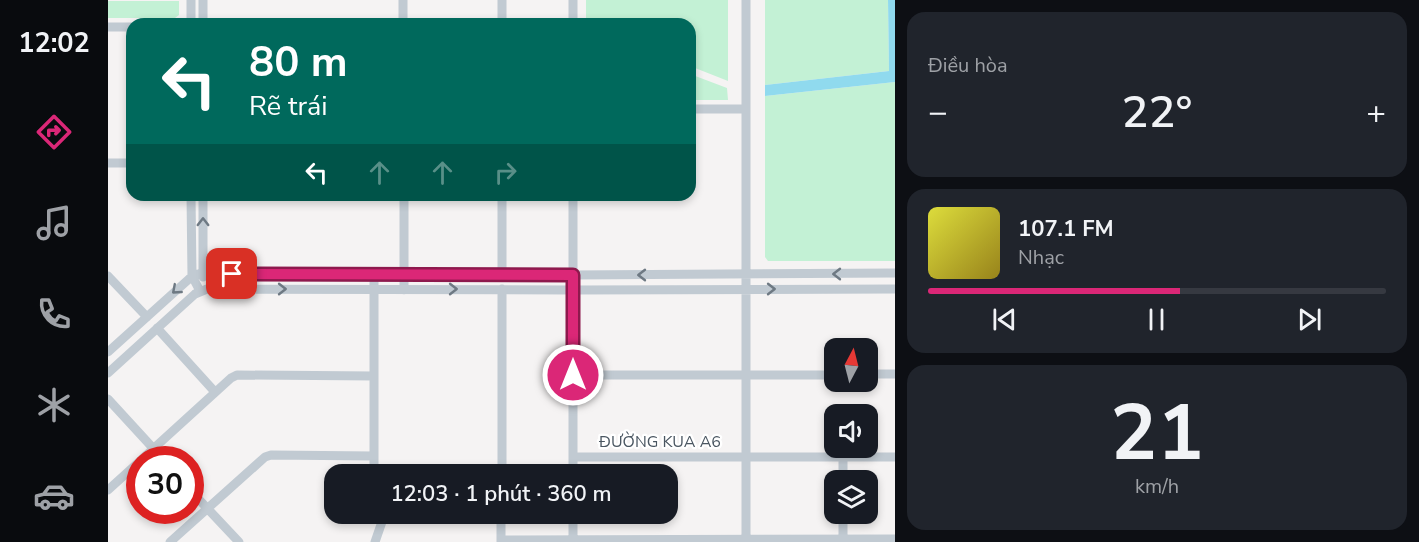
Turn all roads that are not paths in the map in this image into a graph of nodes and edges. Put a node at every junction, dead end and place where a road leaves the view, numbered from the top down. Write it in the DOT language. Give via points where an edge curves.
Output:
graph roads {
  1 [pos="191,0"];
  2 [pos="203,0"];
  3 [pos="404,0"];
  4 [pos="502,0"];
  5 [pos="573,0"];
  6 [pos="746,0"];
  7 [pos="191,18"];
  8 [pos="203,18"];
  9 [pos="404,18"];
  10 [pos="502,18"];
  11 [pos="573,18"];
  12 [pos="108,27"];
  13 [pos="126,27"];
  14 [pos="696,109"];
  15 [pos="746,109"];
  16 [pos="108,163"];
  17 [pos="126,163"];
  18 [pos="192,201"];
  19 [pos="203,201"];
  20 [pos="404,201"];
  21 [pos="502,201"];
  22 [pos="573,201"];
  23 [pos="895,273"];
  24 [pos="204,274"];
  25 [pos="374,274"];
  26 [pos="404,274"];
  27 [pos="502,274"];
  28 [pos="746,274"];
  29 [pos="573,275"];
  30 [pos="108,276"];
  31 [pos="192,276"];
  32 [pos="374,289"];
  33 [pos="746,289"];
  34 [pos="895,289"];
  35 [pos="404,290"];
  36 [pos="502,290"];
  37 [pos="573,290"];
  38 [pos="200,291"];
  39 [pos="147,317"];
  40 [pos="157,328"];
  41 [pos="110,350"];
  42 [pos="122,359"];
  43 [pos="108,373"];
  44 [pos="878,374"];
  45 [pos="895,374"];
  46 [pos="573,375"];
  47 [pos="747,375"];
  48 [pos="824,375"];
  49 [pos="374,376"];
  50 [pos="216,392"];
  51 [pos="108,399"];
  52 [pos="151,446"];
  53 [pos="155,446"];
  54 [pos="374,456"];
  55 [pos="746,457"];
  56 [pos="824,457"];
  57 [pos="878,457"];
  58 [pos="895,457"];
  59 [pos="573,458"];
  60 [pos="374,464"];
  61 [pos="502,464"];
  62 [pos="573,464"];
  63 [pos="126,474"];
  64 [pos="108,490"];
  65 [pos="204,505"];
  66 [pos="207,508"];
  67 [pos="381,524"];
  68 [pos="501,524"];
  69 [pos="573,524"];
  70 [pos="843,524"];
  71 [pos="843,540"];
  72 [pos="892,540"];
  73 [pos="501,541"];
  74 [pos="573,541"];
  75 [pos="746,541"];
  76 [pos="170,542"];
  77 [pos="239,542"];
  78 [pos="375,542"];
  1 -- 7 [label="street"];
  2 -- 8 [label="street"];
  3 -- 9 [label="street"];
  4 -- 10 [label="street"];
  5 -- 11 [label="street"];
  6 -- 15 [label="street"];
  12 -- 13 [label="street"];
  14 -- 15 [label="street"];
  15 -- 28 [label="street"];
  16 -- 17 [label="street"];
  18 -- 31 [label="street"];
  24 -- 19 [label="street, one-way"];
  20 -- 26 [label="street"];
  21 -- 27 [label="street"];
  22 -- 29 [label="street"];
  23 -- 28 [label="street, one-way"];
  24 -- 25 [label="street"];
  24 -- 31 [label="street"];
  24 -- 38 [label="street"];
  25 -- 26 [label="street"];
  25 -- 32 [label="street"];
  26 -- 27 [label="street"];
  26 -- 35 [label="street"];
  27 -- 29 [label="street"];
  28 -- 29 [label="street, one-way"];
  28 -- 33 [label="street"];
  29 -- 37 [label="street"];
  30 -- 39 [label="street"];
  31 -- 38 [label="street"];
  31 -- 39 [label="street, one-way"];
  32 -- 35 [label="street"];
  38 -- 32 [label="street, one-way"];
  32 -- 49 [label="street"];
  33 -- 34 [label="street, one-way"];
  33 -- 37 [label="street"];
  33 -- 47 [label="street"];
  35 -- 36 [label="street, one-way"];
  36 -- 37 [label="street"];
  36 -- 61 [label="street"];
  37 -- 46 [label="street"];
  38 -- 40 [label="street"];
  39 -- 41 [label="street"];
  40 -- 42 [label="street"];
  40 -- 50 [label="street"];
  41 -- 42 [label="street"];
  42 -- 43 [label="street"];
  44 -- 45 [label="street"];
  46 -- 47 [label="street"];
  46 -- 59 [label="street"];
  47 -- 48 [label="street"];
  47 -- 55 [label="street"];
  49 -- 50 [label="street" via="240,375"];
  49 -- 54 [label="street"];
  50 -- 53 [label="street"];
  51 -- 52 [label="street"];
  54 -- 60 [label="street"];
  54 -- 66 [label="street" via="267,456"];
  55 -- 56 [label="street, ĐƯỜNG KUA A6"];
  55 -- 59 [label="street, ĐƯỜNG KUA A6"];
  55 -- 75 [label="street"];
  57 -- 58 [label="street, ĐƯỜNG KUA A6"];
  59 -- 62 [label="street"];
  63 -- 64 [label="street"];
  65 -- 66 [label="street"];
  66 -- 76 [label="street"];
  66 -- 77 [label="street"];
  67 -- 78 [label="street"];
  68 -- 73 [label="street"];
  69 -- 74 [label="street"];
  70 -- 71 [label="street"];
  71 -- 72 [label="street"];
  71 -- 75 [label="street"];
  73 -- 74 [label="street"];
  74 -- 75 [label="street"];
}
